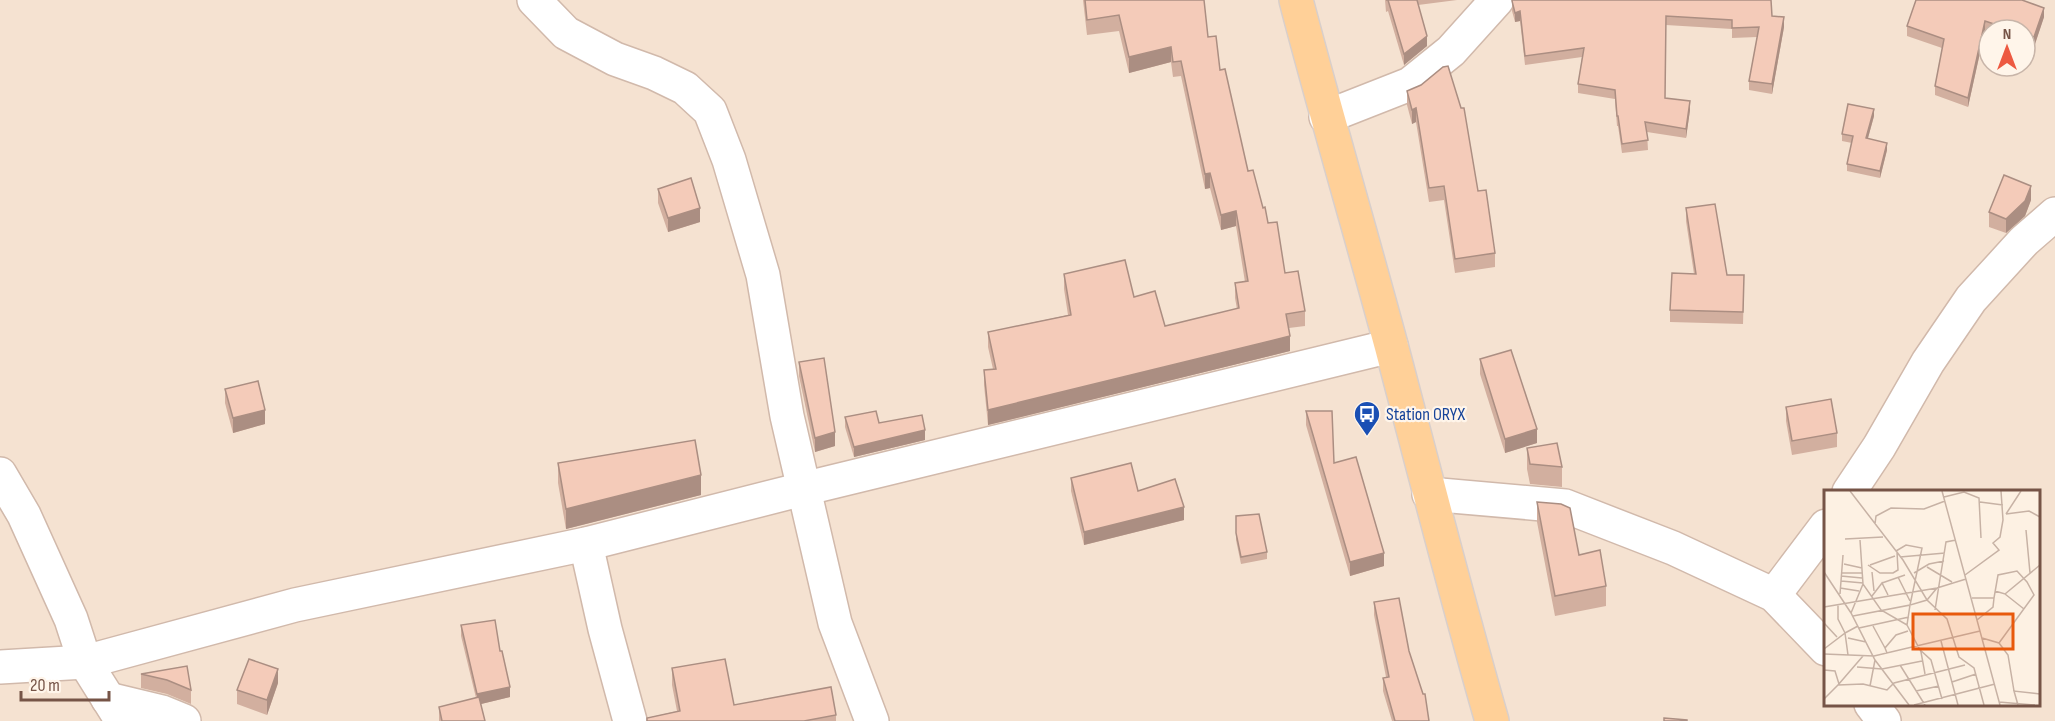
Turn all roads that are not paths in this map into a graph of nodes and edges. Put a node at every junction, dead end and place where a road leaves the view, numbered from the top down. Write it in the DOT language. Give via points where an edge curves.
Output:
graph roads {
  1 [pos="534,0"];
  2 [pos="1296,0"];
  3 [pos="1497,0"];
  4 [pos="1326,117"];
  5 [pos="2055,213"];
  6 [pos="1391,346"];
  7 [pos="0,474"];
  8 [pos="803,489"];
  9 [pos="1850,490"];
  10 [pos="1428,494"];
  11 [pos="1824,529"];
  12 [pos="586,544"];
  13 [pos="1774,595"];
  14 [pos="1824,647"];
  15 [pos="86,662"];
  16 [pos="0,667"];
  17 [pos="1872,706"];
  18 [pos="115,710"];
  19 [pos="184,721"];
  20 [pos="630,721"];
  21 [pos="872,721"];
  22 [pos="1492,721"];
  23 [pos="1884,721"];
  1 -- 8 [label="street" via="566,33 615,59 686,88 710,111 729,160 763,275"];
  2 -- 4 [label="main road"];
  3 -- 4 [label="street" via="1451,51 1410,84"];
  4 -- 6 [label="main road"];
  5 -- 9 [label="street" via="1971,299"];
  6 -- 8 [label="street"];
  6 -- 10 [label="main road"];
  7 -- 15 [label="street" via="24,515"];
  8 -- 12 [label="street"];
  8 -- 21 [label="street" via="835,623"];
  10 -- 13 [label="street" via="1565,506 1673,548"];
  10 -- 22 [label="main road"];
  11 -- 13 [label="street"];
  12 -- 15 [label="street" via="295,605"];
  12 -- 20 [label="street"];
  13 -- 14 [label="street"];
  15 -- 16 [label="street"];
  15 -- 18 [label="street"];
  17 -- 23 [label="street"];
  18 -- 19 [label="street" via="162,712"];
}
